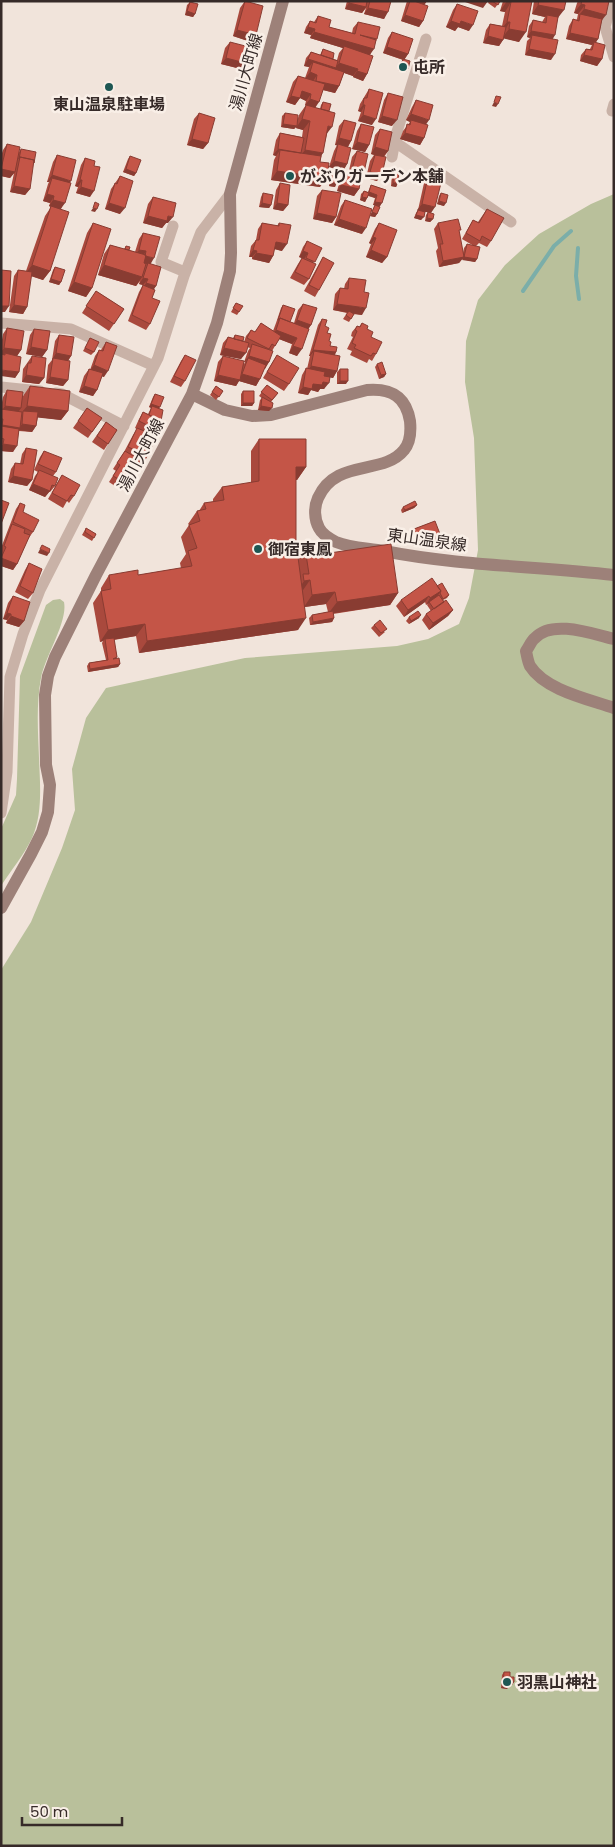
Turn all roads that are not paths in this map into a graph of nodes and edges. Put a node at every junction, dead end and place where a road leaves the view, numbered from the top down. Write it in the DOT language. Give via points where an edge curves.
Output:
graph roads {
  1 [pos="282,1"];
  2 [pos="612,1"];
  3 [pos="426,39"];
  4 [pos="614,57"];
  5 [pos="614,104"];
  6 [pos="614,111"];
  7 [pos="395,142"];
  8 [pos="392,157"];
  9 [pos="230,194"];
  10 [pos="511,222"];
  11 [pos="173,226"];
  12 [pos="185,272"];
  13 [pos="1,323"];
  14 [pos="154,366"];
  15 [pos="1,387"];
  16 [pos="192,394"];
  17 [pos="124,426"];
  18 [pos="614,575"];
  19 [pos="614,639"];
  20 [pos="614,708"];
  21 [pos="1,813"];
  22 [pos="1,908"];
  1 -- 9 [label="main road, 湯川大町線"];
  2 -- 4 [label="street" via="604,27"];
  3 -- 7 [label="street"];
  5 -- 6 [label="street"];
  7 -- 8 [label="street"];
  7 -- 10 [label="street"];
  9 -- 12 [label="street" via="201,232"];
  9 -- 16 [label="main road, 湯川大町線" via="228,279 217,323"];
  11 -- 12 [label="street" via="161,262"];
  12 -- 14 [label="street"];
  13 -- 14 [label="street" via="71,328"];
  14 -- 17 [label="street"];
  15 -- 17 [label="street" via="62,394"];
  16 -- 18 [label="main road, 東山温泉線" via="225,410 252,416 271,415 367,390 395,394 407,408 408,444 404,451 387,461 341,474 321,492 316,503 316,519 319,529 327,536 351,546 410,556"];
  16 -- 22 [label="main road, 湯川大町線" via="55,656 45,695 46,765 50,786 48,812 42,832"];
  17 -- 21 [label="street" via="40,590 23,634 10,678 7,772"];
  19 -- 20 [label="main road" via="574,629 554,629 536,636 526,651 529,665 554,687"];
}
